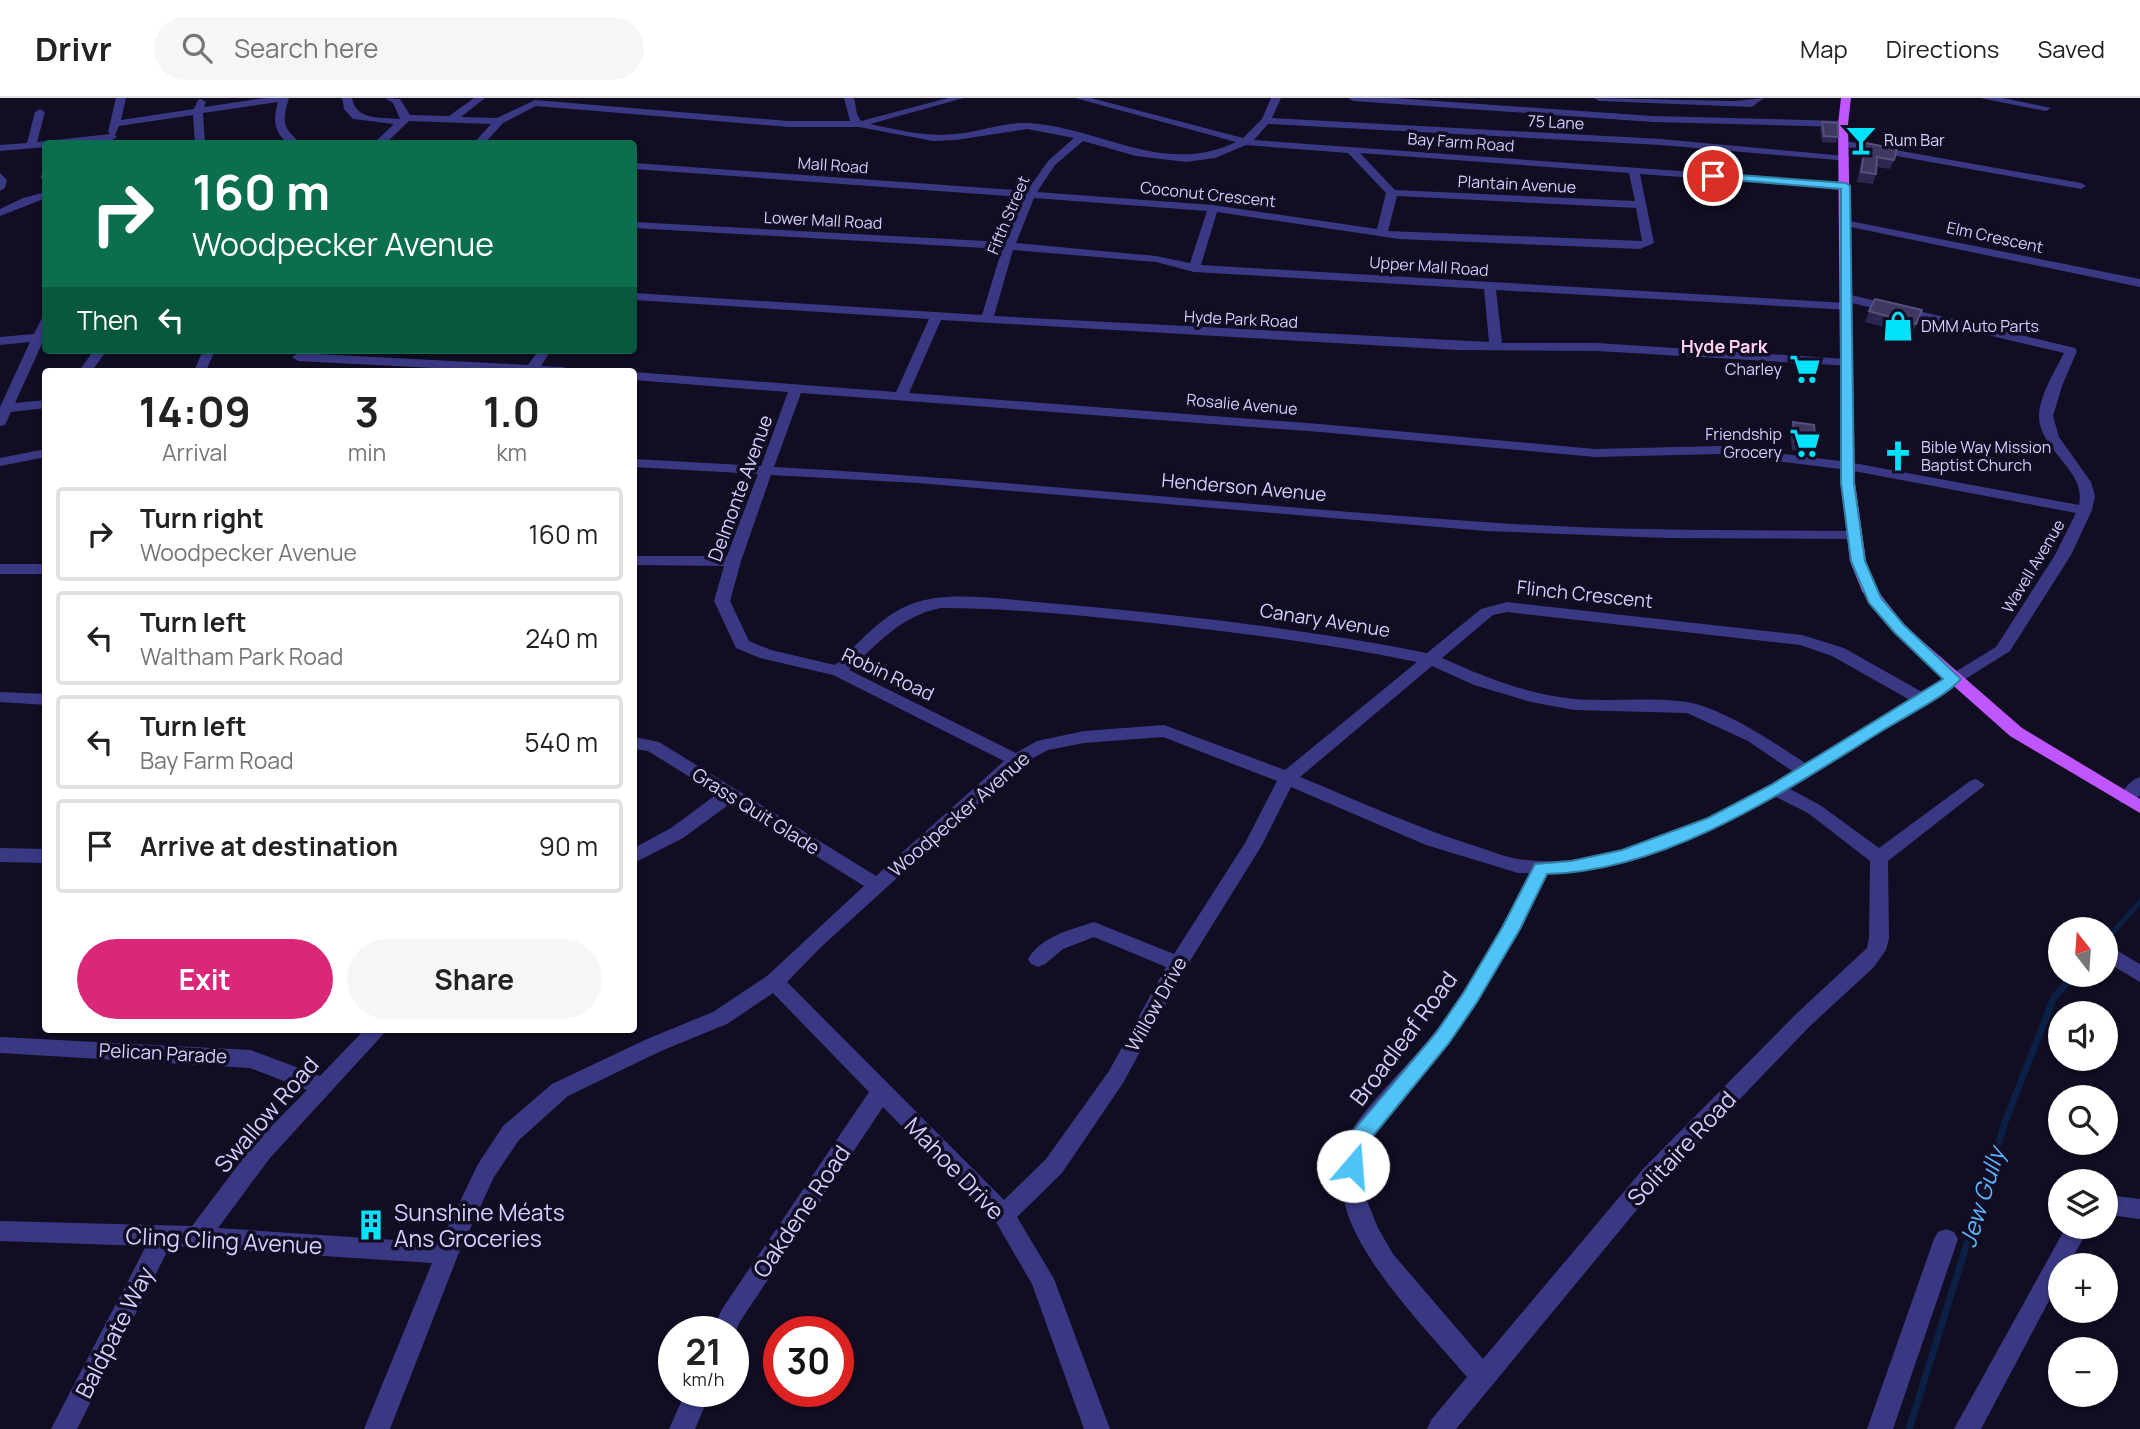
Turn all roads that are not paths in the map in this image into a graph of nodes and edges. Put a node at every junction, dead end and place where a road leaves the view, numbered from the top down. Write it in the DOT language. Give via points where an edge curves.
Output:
graph roads {
  1 [pos="121,98"];
  2 [pos="205,98"];
  3 [pos="284,98"];
  4 [pos="347,98"];
  5 [pos="390,98"];
  6 [pos="480,98"];
  7 [pos="849,98"];
  8 [pos="959,98"];
  9 [pos="1080,98"];
  10 [pos="1116,98"];
  11 [pos="1276,98"];
  12 [pos="1353,98"];
  13 [pos="1599,98"];
  14 [pos="1759,98"];
  15 [pos="1846,98"];
  16 [pos="1985,98"];
  17 [pos="1649,102"];
  18 [pos="1101,104"];
  19 [pos="2046,108"];
  20 [pos="198,111"];
  21 [pos="40,113"];
  22 [pos="453,118"];
  23 [pos="1653,119"];
  24 [pos="405,120"];
  25 [pos="499,121"];
  26 [pos="1266,121"];
  27 [pos="115,124"];
  28 [pos="860,124"];
  29 [pos="1843,124"];
  30 [pos="1080,138"];
  31 [pos="111,140"];
  32 [pos="200,140"];
  33 [pos="289,140"];
  34 [pos="382,140"];
  35 [pos="482,140"];
  36 [pos="1246,142"];
  37 [pos="42,144"];
  38 [pos="31,145"];
  39 [pos="0,148"];
  40 [pos="1350,149"];
  41 [pos="1845,152"];
  42 [pos="637,166"];
  43 [pos="1634,170"];
  44 [pos="0,176"];
  45 [pos="1846,186"];
  46 [pos="2081,186"];
  47 [pos="0,188"];
  48 [pos="1392,193"];
  49 [pos="42,196"];
  50 [pos="1030,196"];
  51 [pos="0,198"];
  52 [pos="27,200"];
  53 [pos="1641,205"];
  54 [pos="1213,208"];
  55 [pos="0,213"];
  56 [pos="1844,223"];
  57 [pos="637,225"];
  58 [pos="1382,233"];
  59 [pos="1010,246"];
  60 [pos="1194,268"];
  61 [pos="2140,283"];
  62 [pos="1490,286"];
  63 [pos="637,296"];
  64 [pos="1847,303"];
  65 [pos="937,315"];
  66 [pos="987,318"];
  67 [pos="42,330"];
  68 [pos="39,337"];
  69 [pos="0,341"];
  70 [pos="1496,346"];
  71 [pos="298,356"];
  72 [pos="1847,363"];
  73 [pos="514,368"];
  74 [pos="637,376"];
  75 [pos="796,388"];
  76 [pos="901,395"];
  77 [pos="42,404"];
  78 [pos="7,408"];
  79 [pos="0,422"];
  80 [pos="42,454"];
  81 [pos="0,462"];
  82 [pos="637,463"];
  83 [pos="1847,466"];
  84 [pos="765,472"];
  85 [pos="2085,510"];
  86 [pos="1853,536"];
  87 [pos="637,561"];
  88 [pos="733,561"];
  89 [pos="0,569"];
  90 [pos="42,569"];
  91 [pos="722,601"];
  92 [pos="1430,659"];
  93 [pos="838,671"];
  94 [pos="1953,679"];
  95 [pos="0,697"];
  96 [pos="42,700"];
  97 [pos="1923,700"];
  98 [pos="637,743"];
  99 [pos="1016,760"];
  100 [pos="1805,772"];
  101 [pos="1287,778"];
  102 [pos="2140,783"];
  103 [pos="1976,785"];
  104 [pos="1776,789"];
  105 [pos="729,795"];
  106 [pos="2133,803"];
  107 [pos="637,854"];
  108 [pos="0,855"];
  109 [pos="42,856"];
  110 [pos="1879,858"];
  111 [pos="1541,868"];
  112 [pos="876,885"];
  113 [pos="1038,959"];
  114 [pos="2118,960"];
  115 [pos="1178,964"];
  116 [pos="2140,974"];
  117 [pos="774,982"];
  118 [pos="375,1033"];
  119 [pos="0,1045"];
  120 [pos="321,1086"];
  121 [pos="881,1092"];
  122 [pos="2118,1206"];
  123 [pos="2140,1209"];
  124 [pos="1004,1215"];
  125 [pos="0,1231"];
  126 [pos="163,1236"];
  127 [pos="198,1237"];
  128 [pos="1946,1239"];
  129 [pos="2071,1239"];
  130 [pos="447,1254"];
  131 [pos="732,1316"];
  132 [pos="1482,1376"];
  133 [pos="692,1407"];
  134 [pos="64,1429"];
  135 [pos="377,1429"];
  136 [pos="682,1429"];
  137 [pos="1097,1429"];
  138 [pos="1440,1429"];
  139 [pos="1880,1429"];
  140 [pos="1967,1429"];
  1 -- 27 [label="street"];
  2 -- 20 [label="street"];
  3 -- 20 [label="street"];
  3 -- 33 [label="street" via="279,128"];
  4 -- 24 [label="street" via="357,117"];
  5 -- 24 [label="street" via="397,101"];
  6 -- 22 [label="street"];
  7 -- 28 [label="street" via="853,118"];
  8 -- 28 [label="street"];
  9 -- 18 [label="street, Bay Farm Road"];
  10 -- 18 [label="street"];
  11 -- 26 [label="street"];
  12 -- 23 [label="street"];
  13 -- 17 [label="street"];
  14 -- 17 [label="street" via="1752,104"];
  15 -- 29 [label="main road"];
  16 -- 19 [label="street"];
  17 -- 23 [label="street"];
  18 -- 36 [label="street, Bay Farm Road"];
  20 -- 27 [label="street"];
  20 -- 32 [label="street"];
  21 -- 38 [label="street"];
  22 -- 24 [label="street"];
  22 -- 25 [label="street"];
  23 -- 29 [label="street"];
  24 -- 34 [label="street"];
  25 -- 28 [label="street" via="530,104 788,124"];
  25 -- 35 [label="street"];
  26 -- 36 [label="street"];
  26 -- 41 [label="street, 75 Lane"];
  27 -- 31 [label="street"];
  28 -- 30 [label="street" via="944,139 1026,126"];
  29 -- 41 [label="main road"];
  30 -- 36 [label="street" via="1176,159 1205,158"];
  30 -- 50 [label="street, Fifth Street" via="1048,166"];
  36 -- 40 [label="street, Bay Farm Road"];
  37 -- 38 [label="street"];
  38 -- 39 [label="street"];
  40 -- 43 [label="street, Bay Farm Road"];
  40 -- 48 [label="street"];
  41 -- 45 [label="main road"];
  41 -- 46 [label="street, 75 Lane"];
  42 -- 50 [label="street, Mall Road"];
  43 -- 45 [label="street, Bay Farm Road"];
  43 -- 53 [label="street, Coconut Crescent"];
  44 -- 47 [label="street"];
  45 -- 56 [label="main road"];
  48 -- 53 [label="street, Plantain Avenue"];
  48 -- 58 [label="street"];
  49 -- 52 [label="street"];
  50 -- 54 [label="street, Coconut Crescent"];
  50 -- 59 [label="street, Fifth Street"];
  51 -- 52 [label="street"];
  52 -- 55 [label="street"];
  53 -- 58 [label="street, Coconut Crescent" via="1647,243 1640,246"];
  54 -- 58 [label="street, Coconut Crescent"];
  54 -- 60 [label="street"];
  56 -- 61 [label="street, Elm Crescent"];
  56 -- 64 [label="main road"];
  57 -- 59 [label="street, Lower Mall Road"];
  59 -- 60 [label="street, Upper Mall Road" via="1156,259"];
  59 -- 66 [label="street, Fifth Street"];
  60 -- 62 [label="street, Upper Mall Road"];
  62 -- 64 [label="street, Upper Mall Road"];
  62 -- 70 [label="street"];
  63 -- 65 [label="street, Hyde Park Road"];
  64 -- 72 [label="main road"];
  64 -- 85 [label="street, Wavell Avenue" via="2071,351 2046,416 2052,437 2084,482"];
  65 -- 66 [label="street, Hyde Park Road"];
  65 -- 76 [label="street"];
  66 -- 70 [label="street, Hyde Park Road"];
  67 -- 68 [label="street"];
  68 -- 69 [label="street"];
  68 -- 78 [label="street"];
  70 -- 72 [label="street, Hyde Park Road" via="1597,347"];
  71 -- 73 [label="street"];
  72 -- 83 [label="main road"];
  74 -- 75 [label="street, Rosalie Avenue"];
  75 -- 76 [label="street, Rosalie Avenue"];
  75 -- 84 [label="street, Delmonte Avenue"];
  76 -- 83 [label="street, Rosalie Avenue" via="1595,453 1720,450"];
  77 -- 78 [label="street"];
  78 -- 79 [label="street"];
  80 -- 81 [label="street"];
  82 -- 84 [label="street, Henderson Avenue"];
  83 -- 85 [label="street, Rosalie Avenue"];
  83 -- 86 [label="main road"];
  84 -- 86 [label="street, Henderson Avenue" via="918,479 1486,527"];
  84 -- 88 [label="street, Delmonte Avenue"];
  85 -- 94 [label="street, Wavell Avenue" via="2063,555 2002,652"];
  86 -- 94 [label="main road" via="1874,600"];
  87 -- 88 [label="street"];
  88 -- 91 [label="street, Delmonte Avenue"];
  89 -- 90 [label="street"];
  91 -- 93 [label="street, Robin Road" via="742,644"];
  92 -- 93 [label="street, Canary Avenue" via="1269,631 984,603 941,603 915,608 898,618"];
  92 -- 97 [label="street, Flinch Crescent" via="1487,612 1507,607 1802,640 1838,652"];
  92 -- 100 [label="street, Canary Avenue" via="1531,697 1574,704 1690,708 1754,737"];
  92 -- 101 [label="street, Flinch Crescent"];
  93 -- 99 [label="street, Robin Road"];
  94 -- 97 [label="street, Woodpecker Avenue"];
  94 -- 106 [label="main road" via="2016,732"];
  95 -- 96 [label="street"];
  97 -- 100 [label="street, Woodpecker Avenue"];
  98 -- 105 [label="street, Grass Quit Glade" via="653,746"];
  99 -- 101 [label="street, Woodpecker Avenue" via="1043,745 1164,731"];
  99 -- 112 [label="street, Woodpecker Avenue"];
  100 -- 104 [label="street, Woodpecker Avenue"];
  101 -- 111 [label="street, Woodpecker Avenue" via="1433,840 1518,866"];
  101 -- 115 [label="street, Willow Drive" via="1252,845"];
  102 -- 106 [label="street"];
  103 -- 110 [label="street"];
  104 -- 110 [label="street" via="1814,810"];
  104 -- 111 [label="street, Woodpecker Avenue" via="1714,822 1625,856"];
  105 -- 107 [label="street" via="677,833"];
  105 -- 112 [label="street, Grass Quit Glade"];
  108 -- 109 [label="street"];
  110 -- 132 [label="street, Solitaire Road" via="1876,950 1651,1176"];
  111 -- 132 [label="street, Broadleaf Road" via="1470,997 1359,1138 1353,1166 1353,1196 1385,1262"];
  112 -- 117 [label="street, Woodpecker Avenue"];
  113 -- 115 [label="street" via="1056,944 1094,929"];
  114 -- 116 [label="street"];
  115 -- 124 [label="street, Willow Drive" via="1116,1077 1054,1166"];
  117 -- 121 [label="street, Mahoe Drive"];
  117 -- 130 [label="street, Woodpecker Avenue" via="720,1018 559,1090 511,1133 486,1171"];
  118 -- 120 [label="street, Swallow Road"];
  119 -- 120 [label="street, Pelican Parade" via="251,1059"];
  120 -- 127 [label="street, Swallow Road" via="262,1151"];
  121 -- 124 [label="street, Mahoe Drive"];
  121 -- 131 [label="street, Oakdene Road"];
  122 -- 123 [label="street"];
  124 -- 137 [label="street, Mahoe Drive" via="1042,1279"];
  125 -- 126 [label="street, Cling Cling Avenue"];
  126 -- 127 [label="street, Cling Cling Avenue"];
  126 -- 134 [label="street, Baldpate Way"];
  127 -- 130 [label="street, Cling Cling Avenue"];
  128 -- 139 [label="street"];
  129 -- 140 [label="street"];
  130 -- 135 [label="street, Woodpecker Avenue"];
  132 -- 138 [label="street, Solitaire Road"];
  133 -- 136 [label="street"];
}
